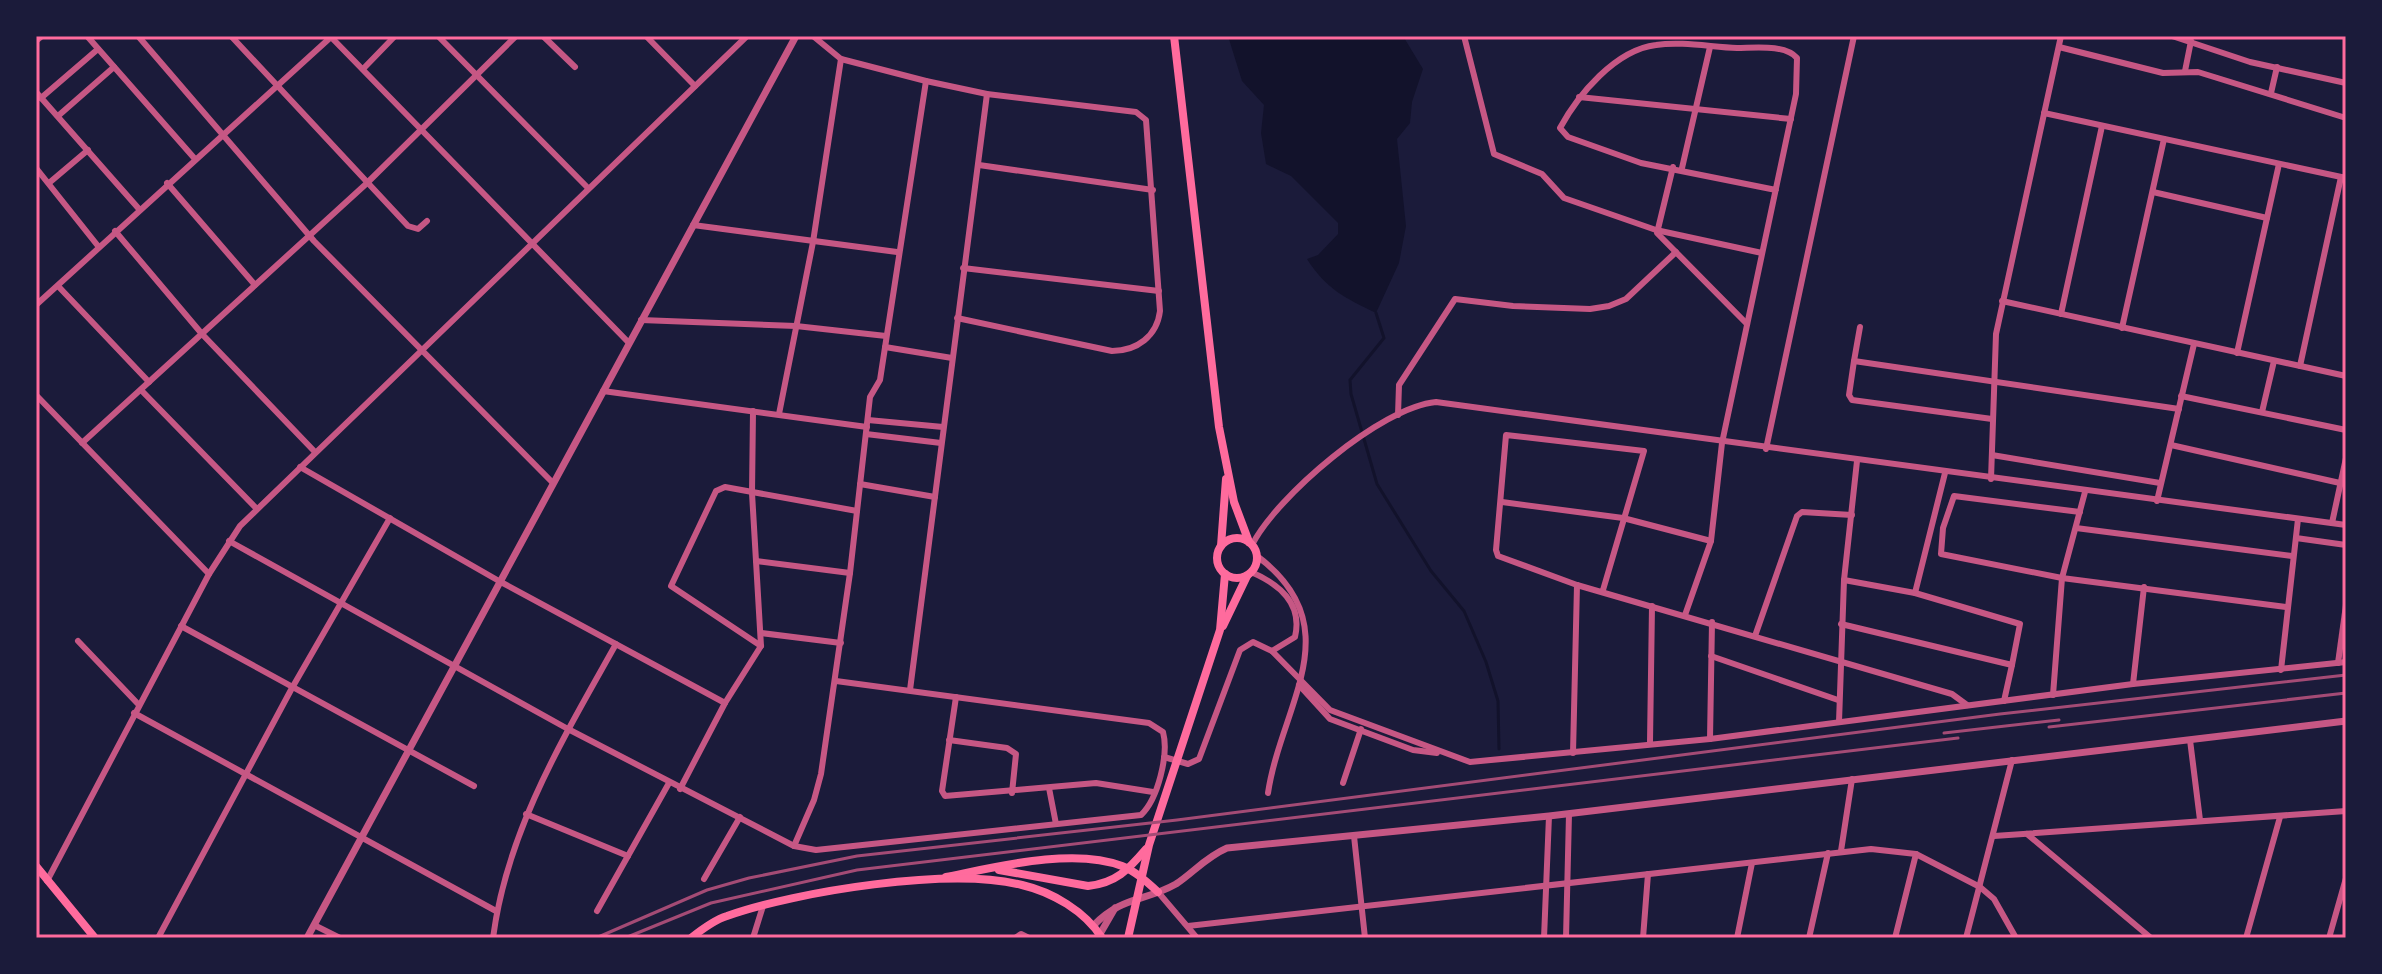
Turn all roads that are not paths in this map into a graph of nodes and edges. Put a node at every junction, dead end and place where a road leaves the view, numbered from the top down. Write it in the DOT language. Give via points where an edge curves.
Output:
graph roads {
  1 [pos="42,36"];
  2 [pos="87,36"];
  3 [pos="138,36"];
  4 [pos="231,36"];
  5 [pos="331,36"];
  6 [pos="395,36"];
  7 [pos="438,36"];
  8 [pos="516,36"];
  9 [pos="543,36"];
  10 [pos="646,36"];
  11 [pos="747,36"];
  12 [pos="796,36"];
  13 [pos="813,36"];
  14 [pos="1174,36"];
  15 [pos="1464,36"];
  16 [pos="1854,36"];
  17 [pos="2061,36"];
  18 [pos="2172,36"];
  19 [pos="36,41"];
  20 [pos="2191,41"];
  21 [pos="1710,47"];
  22 [pos="2059,47"];
  23 [pos="98,49"];
  24 [pos="841,59"];
  25 [pos="114,67"];
  26 [pos="575,67"];
  27 [pos="2277,67"];
  28 [pos="363,69"];
  29 [pos="2185,71"];
  30 [pos="476,75"];
  31 [pos="926,81"];
  32 [pos="2346,83"];
  33 [pos="695,86"];
  34 [pos="277,88"];
  35 [pos="2271,93"];
  36 [pos="987,94"];
  37 [pos="39,95"];
  38 [pos="1579,97"];
  39 [pos="1693,111"];
  40 [pos="2044,113"];
  41 [pos="58,116"];
  42 [pos="2346,118"];
  43 [pos="1791,119"];
  44 [pos="2102,126"];
  45 [pos="422,130"];
  46 [pos="224,134"];
  47 [pos="2164,139"];
  48 [pos="88,150"];
  49 [pos="195,159"];
  50 [pos="2279,164"];
  51 [pos="979,165"];
  52 [pos="1673,167"];
  53 [pos="36,168"];
  54 [pos="1682,168"];
  55 [pos="2343,177"];
  56 [pos="49,183"];
  57 [pos="167,183"];
  58 [pos="366,184"];
  59 [pos="588,188"];
  60 [pos="1153,190"];
  61 [pos="1776,190"];
  62 [pos="2153,192"];
  63 [pos="139,209"];
  64 [pos="2267,218"];
  65 [pos="427,221"];
  66 [pos="693,225"];
  67 [pos="1656,230"];
  68 [pos="115,231"];
  69 [pos="310,234"];
  70 [pos="813,242"];
  71 [pos="530,243"];
  72 [pos="98,246"];
  73 [pos="897,252"];
  74 [pos="1676,252"];
  75 [pos="1762,253"];
  76 [pos="963,268"];
  77 [pos="255,285"];
  78 [pos="58,286"];
  79 [pos="1159,291"];
  80 [pos="2002,301"];
  81 [pos="36,305"];
  82 [pos="2061,314"];
  83 [pos="957,318"];
  84 [pos="641,320"];
  85 [pos="1747,324"];
  86 [pos="796,326"];
  87 [pos="1860,327"];
  88 [pos="2122,328"];
  89 [pos="202,334"];
  90 [pos="886,336"];
  91 [pos="629,343"];
  92 [pos="2194,344"];
  93 [pos="885,347"];
  94 [pos="419,350"];
  95 [pos="2237,353"];
  96 [pos="952,358"];
  97 [pos="1854,361"];
  98 [pos="2274,361"];
  99 [pos="2300,366"];
  100 [pos="2346,376"];
  101 [pos="1994,380"];
  102 [pos="149,382"];
  103 [pos="141,390"];
  104 [pos="603,391"];
  105 [pos="36,395"];
  106 [pos="2181,396"];
  107 [pos="2179,409"];
  108 [pos="753,411"];
  109 [pos="2262,412"];
  110 [pos="779,414"];
  111 [pos="1398,415"];
  112 [pos="1992,419"];
  113 [pos="867,427"];
  114 [pos="943,427"];
  115 [pos="2346,430"];
  116 [pos="82,443"];
  117 [pos="941,443"];
  118 [pos="1722,443"];
  119 [pos="2171,445"];
  120 [pos="1766,449"];
  121 [pos="315,452"];
  122 [pos="1992,455"];
  123 [pos="2346,458"];
  124 [pos="1857,461"];
  125 [pos="300,467"];
  126 [pos="1226,471"];
  127 [pos="1945,473"];
  128 [pos="1991,479"];
  129 [pos="553,483"];
  130 [pos="2160,483"];
  131 [pos="2340,483"];
  132 [pos="860,484"];
  133 [pos="2085,492"];
  134 [pos="752,493"];
  135 [pos="935,497"];
  136 [pos="2157,501"];
  137 [pos="1502,502"];
  138 [pos="2336,507"];
  139 [pos="256,508"];
  140 [pos="2346,509"];
  141 [pos="857,511"];
  142 [pos="2080,512"];
  143 [pos="1852,515"];
  144 [pos="390,518"];
  145 [pos="1623,518"];
  146 [pos="2298,519"];
  147 [pos="2332,523"];
  148 [pos="2346,525"];
  149 [pos="2076,528"];
  150 [pos="2296,538"];
  151 [pos="229,541"];
  152 [pos="1711,541"];
  153 [pos="1251,544"];
  154 [pos="2346,545"];
  155 [pos="1221,546"];
  156 [pos="1257,556"];
  157 [pos="2292,556"];
  158 [pos="756,561"];
  159 [pos="850,573"];
  160 [pos="209,574"];
  161 [pos="1225,574"];
  162 [pos="1249,574"];
  163 [pos="2062,578"];
  164 [pos="1844,580"];
  165 [pos="499,581"];
  166 [pos="1577,585"];
  167 [pos="2144,587"];
  168 [pos="1603,590"];
  169 [pos="1915,593"];
  170 [pos="342,602"];
  171 [pos="2346,605"];
  172 [pos="1652,606"];
  173 [pos="2286,607"];
  174 [pos="1685,615"];
  175 [pos="1712,622"];
  176 [pos="1841,624"];
  177 [pos="181,626"];
  178 [pos="1220,630"];
  179 [pos="761,633"];
  180 [pos="1755,636"];
  181 [pos="78,641"];
  182 [pos="841,643"];
  183 [pos="616,644"];
  184 [pos="761,646"];
  185 [pos="1272,651"];
  186 [pos="1711,656"];
  187 [pos="2342,662"];
  188 [pos="455,664"];
  189 [pos="1842,665"];
  190 [pos="2012,665"];
  191 [pos="2281,670"];
  192 [pos="836,681"];
  193 [pos="1301,684"];
  194 [pos="2133,684"];
  195 [pos="292,688"];
  196 [pos="910,690"];
  197 [pos="2053,695"];
  198 [pos="956,697"];
  199 [pos="1838,700"];
  200 [pos="2004,701"];
  201 [pos="725,703"];
  202 [pos="139,705"];
  203 [pos="1968,705"];
  204 [pos="134,713"];
  205 [pos="2346,721"];
  206 [pos="1363,722"];
  207 [pos="1839,722"];
  208 [pos="568,729"];
  209 [pos="1360,731"];
  210 [pos="1710,739"];
  211 [pos="949,740"];
  212 [pos="2190,740"];
  213 [pos="1650,742"];
  214 [pos="407,750"];
  215 [pos="1437,753"];
  216 [pos="1573,753"];
  217 [pos="1164,757"];
  218 [pos="2012,760"];
  219 [pos="245,774"];
  220 [pos="1852,779"];
  221 [pos="669,783"];
  222 [pos="1343,783"];
  223 [pos="474,786"];
  224 [pos="1049,788"];
  225 [pos="680,789"];
  226 [pos="1153,792"];
  227 [pos="1012,793"];
  228 [pos="1268,793"];
  229 [pos="2346,811"];
  230 [pos="526,814"];
  231 [pos="1569,814"];
  232 [pos="1549,816"];
  233 [pos="740,817"];
  234 [pos="2280,817"];
  235 [pos="2200,820"];
  236 [pos="1056,824"];
  237 [pos="2027,834"];
  238 [pos="361,836"];
  239 [pos="1354,836"];
  240 [pos="1994,836"];
  241 [pos="1149,845"];
  242 [pos="794,846"];
  243 [pos="1841,851"];
  244 [pos="1828,853"];
  245 [pos="1916,854"];
  246 [pos="628,856"];
  247 [pos="1752,863"];
  248 [pos="36,866"];
  249 [pos="990,868"];
  250 [pos="1648,874"];
  251 [pos="2346,878"];
  252 [pos="704,879"];
  253 [pos="934,879"];
  254 [pos="47,881"];
  255 [pos="1568,883"];
  256 [pos="1547,885"];
  257 [pos="1980,887"];
  258 [pos="1158,892"];
  259 [pos="763,906"];
  260 [pos="1362,907"];
  261 [pos="496,911"];
  262 [pos="597,911"];
  263 [pos="314,925"];
  264 [pos="1188,926"];
  265 [pos="1098,933"];
  266 [pos="95,938"];
  267 [pos="158,938"];
  268 [pos="307,938"];
  269 [pos="340,938"];
  270 [pos="493,938"];
  271 [pos="691,938"];
  272 [pos="753,938"];
  273 [pos="1015,938"];
  274 [pos="1029,938"];
  275 [pos="1128,938"];
  276 [pos="1197,938"];
  277 [pos="1365,938"];
  278 [pos="1544,938"];
  279 [pos="1566,938"];
  280 [pos="1643,938"];
  281 [pos="1737,938"];
  282 [pos="1809,938"];
  283 [pos="1895,938"];
  284 [pos="1966,938"];
  285 [pos="2016,938"];
  286 [pos="2151,938"];
  287 [pos="2246,938"];
  288 [pos="2329,938"];
  1 -- 19 [label="street"];
  2 -- 23 [label="street"];
  3 -- 46 [label="street"];
  4 -- 34 [label="street"];
  5 -- 28 [label="street"];
  5 -- 34 [label="street"];
  6 -- 28 [label="street"];
  7 -- 30 [label="street"];
  8 -- 30 [label="street"];
  9 -- 26 [label="street"];
  10 -- 33 [label="street"];
  11 -- 33 [label="street"];
  12 -- 66 [label="street"];
  13 -- 24 [label="street"];
  14 -- 126 [label="main road"];
  15 -- 67 [label="street" via="1494,154 1542,174 1564,198"];
  16 -- 120 [label="street"];
  17 -- 22 [label="street"];
  18 -- 20 [label="street"];
  20 -- 27 [label="street" via="2220,54"];
  20 -- 29 [label="street"];
  21 -- 38 [label="street" via="1657,44 1640,49"];
  21 -- 39 [label="street"];
  21 -- 43 [label="street" via="1793,53 1798,76"];
  22 -- 29 [label="street" via="2163,73"];
  22 -- 40 [label="street"];
  23 -- 25 [label="street"];
  23 -- 37 [label="street"];
  24 -- 31 [label="street"];
  24 -- 70 [label="street"];
  25 -- 41 [label="street"];
  25 -- 49 [label="street"];
  27 -- 32 [label="street"];
  27 -- 35 [label="street"];
  28 -- 45 [label="street"];
  29 -- 35 [label="street"];
  30 -- 45 [label="street"];
  30 -- 59 [label="street"];
  31 -- 36 [label="street"];
  31 -- 73 [label="street"];
  33 -- 59 [label="street"];
  34 -- 46 [label="street"];
  34 -- 58 [label="street"];
  35 -- 42 [label="street"];
  36 -- 51 [label="street"];
  36 -- 60 [label="street" via="1140,114 1149,129"];
  37 -- 41 [label="street"];
  38 -- 39 [label="street"];
  38 -- 52 [label="street" via="1560,128 1562,135 1641,163"];
  39 -- 43 [label="street"];
  39 -- 54 [label="street"];
  40 -- 44 [label="street"];
  40 -- 80 [label="street"];
  41 -- 48 [label="street"];
  43 -- 61 [label="street"];
  44 -- 47 [label="street"];
  44 -- 82 [label="street"];
  45 -- 58 [label="street"];
  45 -- 71 [label="street"];
  46 -- 49 [label="street"];
  46 -- 69 [label="street"];
  47 -- 50 [label="street"];
  47 -- 62 [label="street"];
  48 -- 56 [label="street"];
  48 -- 63 [label="street"];
  49 -- 57 [label="street"];
  50 -- 55 [label="street"];
  50 -- 64 [label="street"];
  51 -- 60 [label="street"];
  51 -- 76 [label="street"];
  52 -- 54 [label="street"];
  52 -- 67 [label="street"];
  53 -- 56 [label="street"];
  54 -- 61 [label="street"];
  55 -- 99 [label="street"];
  56 -- 72 [label="street"];
  57 -- 63 [label="street"];
  57 -- 77 [label="street"];
  58 -- 65 [label="street" via="411,228"];
  58 -- 69 [label="street"];
  59 -- 71 [label="street"];
  60 -- 79 [label="street"];
  61 -- 75 [label="street"];
  62 -- 64 [label="street"];
  62 -- 88 [label="street"];
  63 -- 68 [label="street"];
  64 -- 95 [label="street"];
  66 -- 70 [label="street"];
  66 -- 84 [label="street"];
  67 -- 74 [label="street"];
  67 -- 75 [label="street"];
  68 -- 72 [label="street"];
  68 -- 89 [label="street"];
  69 -- 77 [label="street"];
  69 -- 94 [label="street"];
  70 -- 73 [label="street"];
  70 -- 86 [label="street"];
  71 -- 91 [label="street"];
  71 -- 94 [label="street"];
  72 -- 78 [label="street"];
  73 -- 90 [label="street"];
  74 -- 85 [label="street"];
  74 -- 111 [label="street" via="1626,299 1609,306 1513,306 1455,299 1399,385"];
  75 -- 85 [label="street"];
  76 -- 79 [label="street"];
  76 -- 83 [label="street"];
  77 -- 89 [label="street"];
  78 -- 81 [label="street"];
  78 -- 102 [label="street"];
  79 -- 83 [label="street" via="1154,330 1125,350"];
  80 -- 82 [label="street"];
  80 -- 101 [label="street"];
  82 -- 88 [label="street"];
  83 -- 96 [label="street"];
  84 -- 86 [label="street"];
  84 -- 91 [label="street"];
  85 -- 118 [label="street"];
  86 -- 90 [label="street"];
  86 -- 110 [label="street"];
  87 -- 97 [label="street"];
  88 -- 92 [label="street"];
  89 -- 102 [label="street"];
  89 -- 121 [label="street"];
  90 -- 93 [label="street"];
  91 -- 104 [label="street"];
  92 -- 95 [label="street"];
  92 -- 106 [label="street"];
  93 -- 96 [label="street"];
  93 -- 113 [label="street"];
  94 -- 121 [label="street"];
  94 -- 129 [label="street"];
  95 -- 98 [label="street"];
  96 -- 114 [label="street"];
  97 -- 101 [label="street"];
  97 -- 112 [label="street" via="1852,400"];
  98 -- 99 [label="street"];
  98 -- 109 [label="street"];
  99 -- 100 [label="street"];
  101 -- 107 [label="street"];
  101 -- 112 [label="street"];
  102 -- 103 [label="street"];
  103 -- 116 [label="street"];
  103 -- 139 [label="street"];
  104 -- 108 [label="street"];
  104 -- 129 [label="street"];
  105 -- 116 [label="street"];
  106 -- 107 [label="street"];
  106 -- 109 [label="street"];
  107 -- 119 [label="street"];
  108 -- 110 [label="street"];
  108 -- 134 [label="street"];
  109 -- 115 [label="street"];
  110 -- 113 [label="street"];
  111 -- 118 [label="street" via="1436,402"];
  111 -- 153 [label="street" via="1355,443 1280,508"];
  112 -- 122 [label="street"];
  113 -- 114 [label="street"];
  113 -- 117 [label="street"];
  113 -- 132 [label="street"];
  114 -- 117 [label="street"];
  116 -- 160 [label="street"];
  117 -- 135 [label="street"];
  118 -- 120 [label="street"];
  118 -- 152 [label="street"];
  119 -- 130 [label="street"];
  119 -- 131 [label="street"];
  120 -- 124 [label="street"];
  121 -- 125 [label="street"];
  122 -- 128 [label="street"];
  122 -- 130 [label="street"];
  123 -- 131 [label="street"];
  124 -- 127 [label="street"];
  124 -- 143 [label="street"];
  125 -- 139 [label="street"];
  125 -- 144 [label="street"];
  126 -- 153 [label="main road"];
  126 -- 155 [label="main road"];
  127 -- 128 [label="street"];
  127 -- 169 [label="street"];
  128 -- 133 [label="street"];
  129 -- 165 [label="street"];
  130 -- 136 [label="street"];
  131 -- 138 [label="street"];
  132 -- 135 [label="street"];
  132 -- 141 [label="street"];
  133 -- 136 [label="street"];
  133 -- 142 [label="street"];
  134 -- 141 [label="street"];
  134 -- 158 [label="street"];
  134 -- 184 [label="street" via="725,487 716,491 671,586"];
  135 -- 196 [label="street"];
  136 -- 146 [label="street"];
  137 -- 145 [label="street"];
  137 -- 145 [label="street" via="1507,434 1643,450"];
  137 -- 166 [label="street" via="1496,554"];
  138 -- 140 [label="street"];
  138 -- 147 [label="street"];
  139 -- 151 [label="street"];
  141 -- 159 [label="street"];
  142 -- 149 [label="street"];
  142 -- 163 [label="street" via="1954,496 1943,528 1941,554 1946,558"];
  143 -- 164 [label="street"];
  143 -- 180 [label="street" via="1797,516"];
  144 -- 165 [label="street"];
  144 -- 170 [label="street"];
  145 -- 152 [label="street"];
  145 -- 168 [label="street"];
  146 -- 147 [label="street"];
  146 -- 150 [label="street"];
  147 -- 148 [label="street"];
  149 -- 157 [label="street"];
  149 -- 163 [label="street"];
  150 -- 154 [label="street"];
  150 -- 157 [label="street"];
  151 -- 160 [label="street"];
  151 -- 170 [label="street"];
  152 -- 174 [label="street"];
  153 -- 155 [label="main road" via="1234,538"];
  153 -- 156 [label="main road"];
  155 -- 161 [label="main road" via="1217,561"];
  156 -- 162 [label="main road"];
  156 -- 193 [label="street" via="1287,584 1299,607 1306,646"];
  157 -- 173 [label="street"];
  158 -- 159 [label="street"];
  158 -- 179 [label="street"];
  159 -- 182 [label="street"];
  160 -- 177 [label="street"];
  161 -- 162 [label="main road"];
  161 -- 178 [label="main road"];
  162 -- 178 [label="main road"];
  162 -- 185 [label="street" via="1280,587 1296,612 1295,637"];
  163 -- 167 [label="street"];
  163 -- 197 [label="street"];
  164 -- 169 [label="street"];
  164 -- 176 [label="street"];
  165 -- 183 [label="street"];
  165 -- 188 [label="street"];
  166 -- 168 [label="street"];
  166 -- 216 [label="street"];
  167 -- 173 [label="street"];
  167 -- 194 [label="street"];
  168 -- 172 [label="street"];
  169 -- 190 [label="street" via="2020,623"];
  170 -- 188 [label="street"];
  170 -- 195 [label="street"];
  171 -- 187 [label="street"];
  172 -- 174 [label="street"];
  172 -- 213 [label="street"];
  173 -- 191 [label="street"];
  174 -- 175 [label="street"];
  175 -- 180 [label="street"];
  175 -- 186 [label="street"];
  176 -- 189 [label="street"];
  176 -- 190 [label="street"];
  177 -- 195 [label="street"];
  177 -- 202 [label="street"];
  178 -- 241 [label="main road"];
  179 -- 182 [label="street"];
  179 -- 184 [label="street"];
  180 -- 189 [label="street"];
  181 -- 202 [label="street"];
  182 -- 192 [label="street"];
  183 -- 201 [label="street"];
  183 -- 208 [label="street"];
  184 -- 201 [label="street"];
  185 -- 193 [label="street"];
  185 -- 217 [label="street" via="1253,642 1240,650 1197,761 1188,764"];
  186 -- 199 [label="street"];
  186 -- 210 [label="street"];
  187 -- 191 [label="street"];
  188 -- 208 [label="street"];
  188 -- 214 [label="street"];
  189 -- 199 [label="street"];
  189 -- 203 [label="street" via="1952,694"];
  190 -- 200 [label="street"];
  191 -- 194 [label="street"];
  192 -- 196 [label="street"];
  192 -- 242 [label="street" via="821,774"];
  193 -- 206 [label="street" via="1330,710"];
  193 -- 209 [label="street" via="1322,714"];
  193 -- 228 [label="street" via="1276,752"];
  194 -- 197 [label="street"];
  195 -- 214 [label="street"];
  195 -- 219 [label="street"];
  196 -- 198 [label="street"];
  197 -- 200 [label="street"];
  198 -- 211 [label="street"];
  198 -- 217 [label="street" via="1157,726 1166,743"];
  199 -- 207 [label="street"];
  200 -- 203 [label="street"];
  201 -- 225 [label="street"];
  202 -- 204 [label="street"];
  203 -- 207 [label="street"];
  204 -- 219 [label="street"];
  204 -- 254 [label="street"];
  205 -- 212 [label="street"];
  206 -- 209 [label="street"];
  206 -- 215 [label="street"];
  207 -- 210 [label="street"];
  208 -- 221 [label="street"];
  208 -- 230 [label="street"];
  209 -- 215 [label="street"];
  209 -- 222 [label="street"];
  210 -- 213 [label="street"];
  211 -- 227 [label="street" via="1007,748 1016,754"];
  211 -- 227 [label="street" via="945,796"];
  212 -- 218 [label="street"];
  212 -- 235 [label="street"];
  213 -- 216 [label="street"];
  214 -- 223 [label="street"];
  214 -- 238 [label="street"];
  215 -- 216 [label="street" via="1470,762"];
  217 -- 226 [label="street"];
  218 -- 220 [label="street"];
  218 -- 240 [label="street"];
  219 -- 238 [label="street"];
  219 -- 267 [label="street"];
  220 -- 231 [label="street"];
  220 -- 243 [label="street"];
  221 -- 225 [label="street"];
  221 -- 246 [label="street"];
  224 -- 226 [label="street" via="1096,783"];
  224 -- 227 [label="street"];
  224 -- 236 [label="street"];
  225 -- 233 [label="street"];
  226 -- 236 [label="street" via="1141,815"];
  229 -- 234 [label="street"];
  230 -- 246 [label="street"];
  230 -- 261 [label="street"];
  231 -- 232 [label="street"];
  231 -- 255 [label="street"];
  232 -- 239 [label="street"];
  232 -- 256 [label="street"];
  233 -- 242 [label="street"];
  233 -- 252 [label="street"];
  234 -- 235 [label="street"];
  234 -- 287 [label="street"];
  235 -- 237 [label="street"];
  236 -- 242 [label="street" via="816,850"];
  237 -- 240 [label="street"];
  237 -- 286 [label="street"];
  238 -- 261 [label="street"];
  238 -- 263 [label="street"];
  239 -- 258 [label="street" via="1227,848"];
  239 -- 260 [label="street"];
  240 -- 257 [label="street"];
  241 -- 249 [label="main road" via="1127,871 1088,886"];
  241 -- 275 [label="main road"];
  243 -- 244 [label="street"];
  243 -- 245 [label="street"];
  244 -- 247 [label="street"];
  244 -- 282 [label="street"];
  245 -- 257 [label="street"];
  245 -- 283 [label="street"];
  246 -- 262 [label="street"];
  247 -- 250 [label="street"];
  247 -- 281 [label="street"];
  248 -- 254 [label="main road"];
  249 -- 253 [label="main road"];
  249 -- 258 [label="main road" via="1100,860 1124,867"];
  250 -- 255 [label="street"];
  250 -- 280 [label="street"];
  251 -- 288 [label="street"];
  253 -- 259 [label="main road"];
  253 -- 265 [label="main road" via="1001,881 1034,888 1064,902"];
  254 -- 266 [label="main road"];
  255 -- 256 [label="street"];
  255 -- 279 [label="street"];
  256 -- 260 [label="street"];
  256 -- 278 [label="street"];
  257 -- 284 [label="street"];
  257 -- 285 [label="street" via="1994,899"];
  258 -- 264 [label="street"];
  258 -- 265 [label="street" via="1115,908"];
  259 -- 271 [label="main road" via="724,917"];
  259 -- 272 [label="street"];
  260 -- 264 [label="street"];
  260 -- 277 [label="street"];
  261 -- 270 [label="street"];
  263 -- 268 [label="street"];
  263 -- 269 [label="street"];
  264 -- 276 [label="street"];
  273 -- 274 [label="street"];
}
